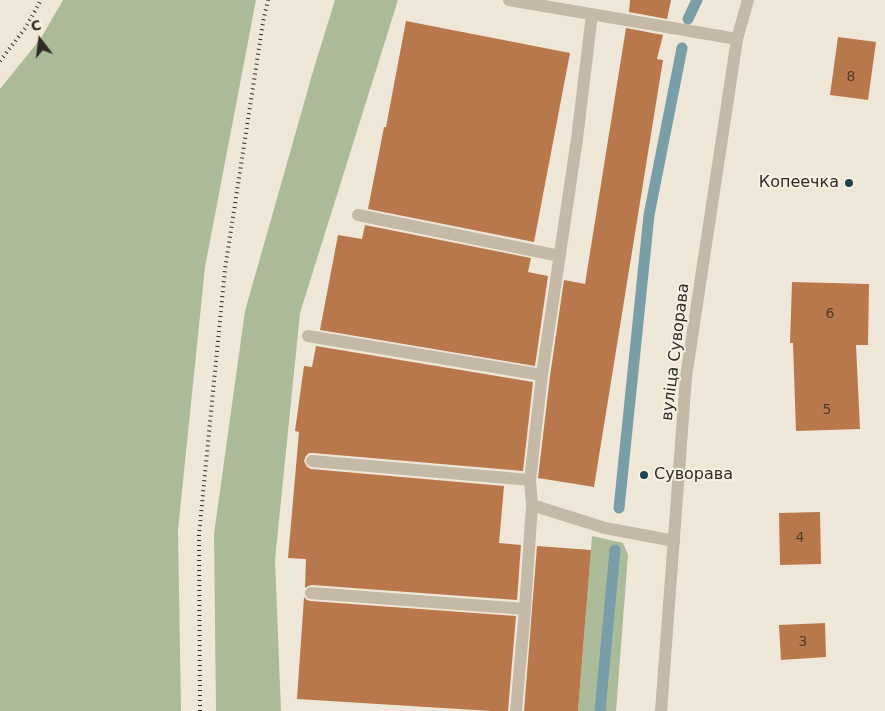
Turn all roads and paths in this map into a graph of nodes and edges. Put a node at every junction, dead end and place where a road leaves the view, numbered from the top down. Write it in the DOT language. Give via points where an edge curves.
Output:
graph roads {
  1 [pos="509,0"];
  2 [pos="748,0"];
  3 [pos="592,14"];
  4 [pos="737,39"];
  5 [pos="358,215"];
  6 [pos="560,256"];
  7 [pos="308,336"];
  8 [pos="542,375"];
  9 [pos="312,460"];
  10 [pos="530,480"];
  11 [pos="532,505"];
  12 [pos="674,541"];
  13 [pos="311,593"];
  14 [pos="525,609"];
  15 [pos="516,711"];
  16 [pos="661,711"];
  1 -- 3 [label="street"];
  2 -- 4 [label="street, вуліца Суворава"];
  3 -- 4 [label="street"];
  3 -- 6 [label="street"];
  4 -- 12 [label="street, вуліца Суворава" via="686,376"];
  5 -- 6 [label="street"];
  6 -- 8 [label="street"];
  7 -- 8 [label="street"];
  8 -- 10 [label="street"];
  9 -- 10 [label="street"];
  10 -- 11 [label="street"];
  11 -- 12 [label="street" via="605,528"];
  11 -- 14 [label="street"];
  12 -- 16 [label="street, вуліца Суворава"];
  13 -- 14 [label="street"];
  14 -- 15 [label="street"];
}
